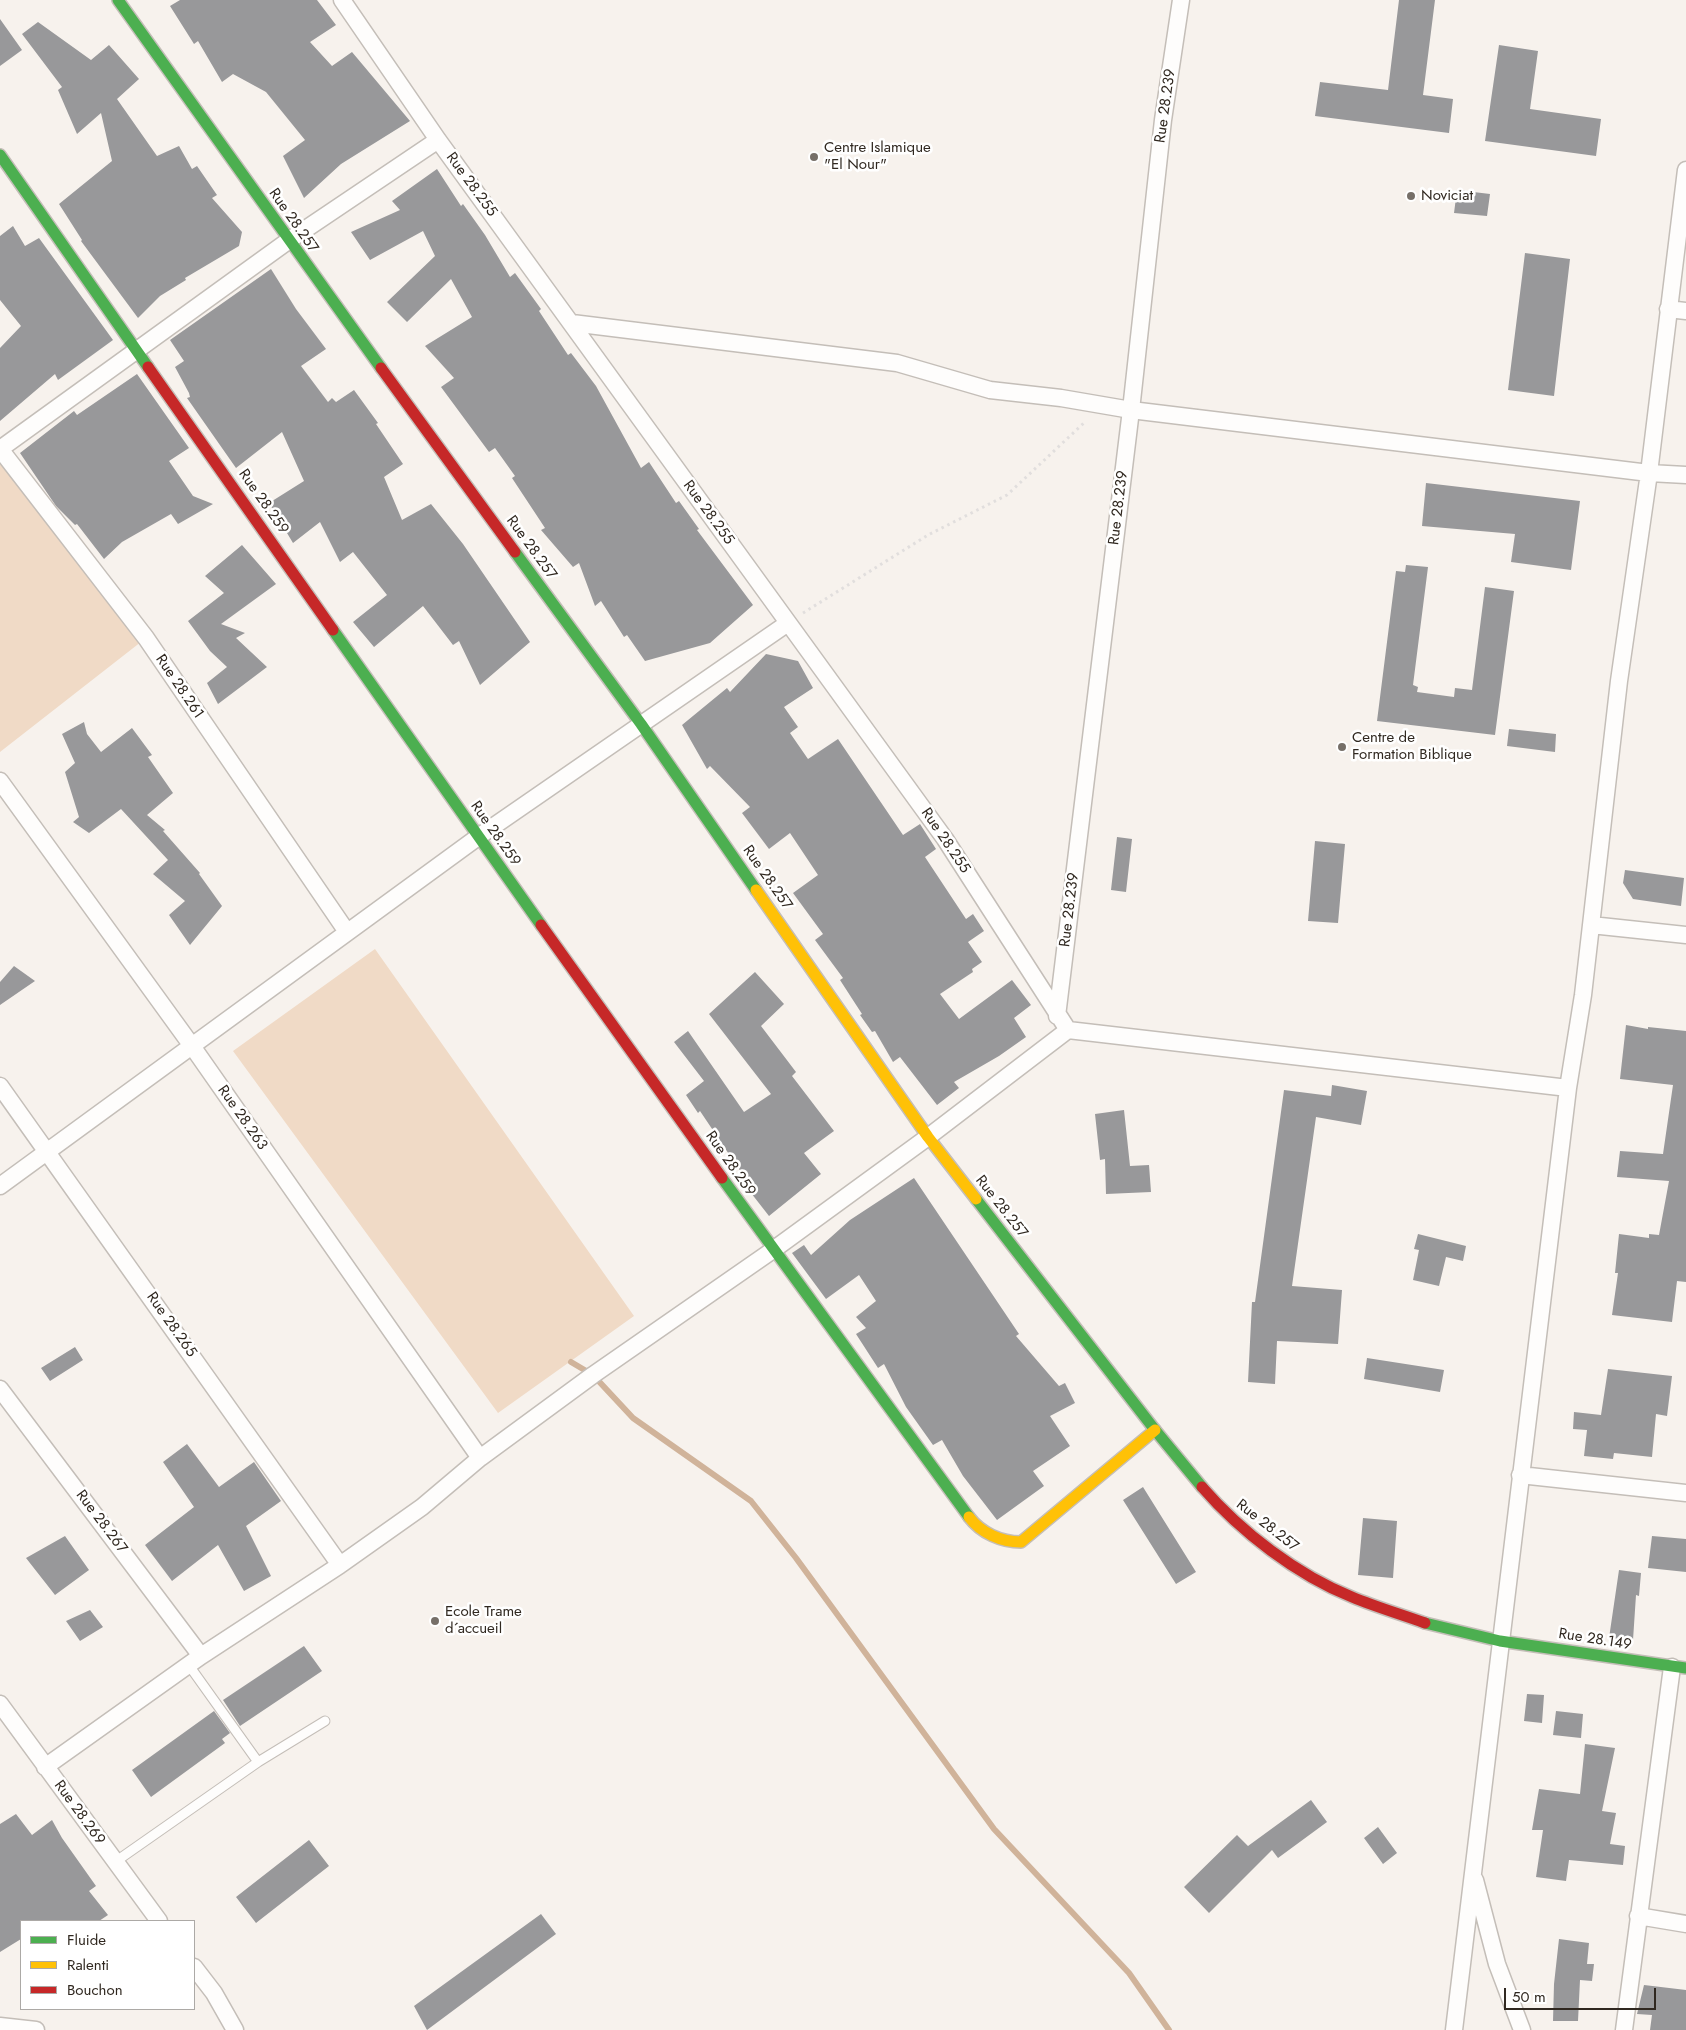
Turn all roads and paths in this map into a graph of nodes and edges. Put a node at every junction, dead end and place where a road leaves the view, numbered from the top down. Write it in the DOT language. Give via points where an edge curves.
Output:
graph roads {
  1 [pos="118,0"];
  2 [pos="342,0"];
  3 [pos="1181,0"];
  4 [pos="438,140"];
  5 [pos="0,155"];
  6 [pos="1686,170"];
  7 [pos="288,241"];
  8 [pos="1668,309"];
  9 [pos="1686,311"];
  10 [pos="572,323"];
  11 [pos="138,349"];
  12 [pos="1103,405"];
  13 [pos="1131,410"];
  14 [pos="0,449"];
  15 [pos="1649,472"];
  16 [pos="1686,475"];
  17 [pos="788,623"];
  18 [pos="641,724"];
  19 [pos="0,781"];
  20 [pos="478,837"];
  21 [pos="1591,925"];
  22 [pos="347,932"];
  23 [pos="1686,935"];
  24 [pos="1057,1016"];
  25 [pos="1068,1030"];
  26 [pos="192,1046"];
  27 [pos="0,1086"];
  28 [pos="1568,1088"];
  29 [pos="928,1137"];
  30 [pos="48,1151"];
  31 [pos="0,1186"];
  32 [pos="772,1250"];
  33 [pos="0,1389"];
  34 [pos="1155,1430"];
  35 [pos="480,1458"];
  36 [pos="1520,1475"];
  37 [pos="1686,1493"];
  38 [pos="340,1565"];
  39 [pos="1500,1641"];
  40 [pos="195,1660"];
  41 [pos="1679,1668"];
  42 [pos="0,1704"];
  43 [pos="325,1722"];
  44 [pos="258,1762"];
  45 [pos="45,1767"];
  46 [pos="115,1862"];
  47 [pos="1473,1871"];
  48 [pos="1638,1916"];
  49 [pos="159,1920"];
  50 [pos="1686,1924"];
  51 [pos="195,1968"];
  52 [pos="0,2026"];
  53 [pos="36,2030"];
  54 [pos="235,2030"];
  55 [pos="1454,2030"];
  56 [pos="1522,2030"];
  57 [pos="1624,2030"];
  1 -- 7 [label="street, Rue 28.257"];
  2 -- 4 [label="street, Rue 28.255"];
  3 -- 13 [label="street, Rue 28.239" via="1163,120"];
  4 -- 7 [label="street"];
  4 -- 10 [label="street, Rue 28.255"];
  5 -- 11 [label="street, Rue 28.259"];
  6 -- 8 [label="street"];
  7 -- 11 [label="street"];
  7 -- 18 [label="street, Rue 28.257"];
  8 -- 9 [label="street"];
  8 -- 15 [label="street"];
  10 -- 12 [label="street" via="897,363 990,390"];
  10 -- 17 [label="street, Rue 28.255"];
  11 -- 14 [label="street"];
  11 -- 20 [label="street, Rue 28.259"];
  12 -- 13 [label="street"];
  12 -- 17 [label="path" via="1007,495 928,536"];
  13 -- 15 [label="street"];
  13 -- 24 [label="street, Rue 28.239"];
  14 -- 22 [label="street, Rue 28.261" via="146,638"];
  15 -- 16 [label="street"];
  15 -- 21 [label="street"];
  17 -- 18 [label="street"];
  17 -- 24 [label="street, Rue 28.255" via="945,838"];
  18 -- 20 [label="street"];
  18 -- 29 [label="street, Rue 28.257"];
  19 -- 26 [label="street, Rue 28.263"];
  20 -- 22 [label="street"];
  20 -- 32 [label="street, Rue 28.259"];
  21 -- 23 [label="street"];
  21 -- 28 [label="street"];
  22 -- 26 [label="street"];
  24 -- 25 [label="street, Rue 28.255"];
  25 -- 28 [label="street"];
  25 -- 29 [label="street"];
  26 -- 30 [label="street"];
  26 -- 35 [label="street, Rue 28.263"];
  27 -- 30 [label="street, Rue 28.265"];
  28 -- 36 [label="street"];
  29 -- 32 [label="street"];
  29 -- 34 [label="street, Rue 28.257"];
  30 -- 31 [label="street"];
  30 -- 38 [label="street, Rue 28.265"];
  32 -- 34 [label="street, Rue 28.259" via="974,1524 994,1538 1006,1543 1021,1542"];
  32 -- 35 [label="street"];
  33 -- 40 [label="street, Rue 28.267"];
  34 -- 39 [label="street, Rue 28.257" via="1223,1511 1250,1536 1317,1580 1352,1597 1436,1627"];
  35 -- 38 [label="street" via="422,1508"];
  36 -- 37 [label="street"];
  36 -- 39 [label="street"];
  38 -- 40 [label="street"];
  39 -- 41 [label="street, Rue 28.149"];
  39 -- 47 [label="street"];
  40 -- 44 [label="lane"];
  40 -- 45 [label="street"];
  41 -- 48 [label="street"];
  42 -- 45 [label="street, Rue 28.269"];
  43 -- 44 [label="lane"];
  44 -- 46 [label="lane"];
  45 -- 46 [label="street, Rue 28.269"];
  46 -- 49 [label="street, Rue 28.269"];
  47 -- 55 [label="street"];
  47 -- 56 [label="street" via="1497,1964"];
  48 -- 50 [label="street"];
  48 -- 57 [label="street"];
  51 -- 54 [label="street" via="214,1993"];
  52 -- 53 [label="street"];
}
